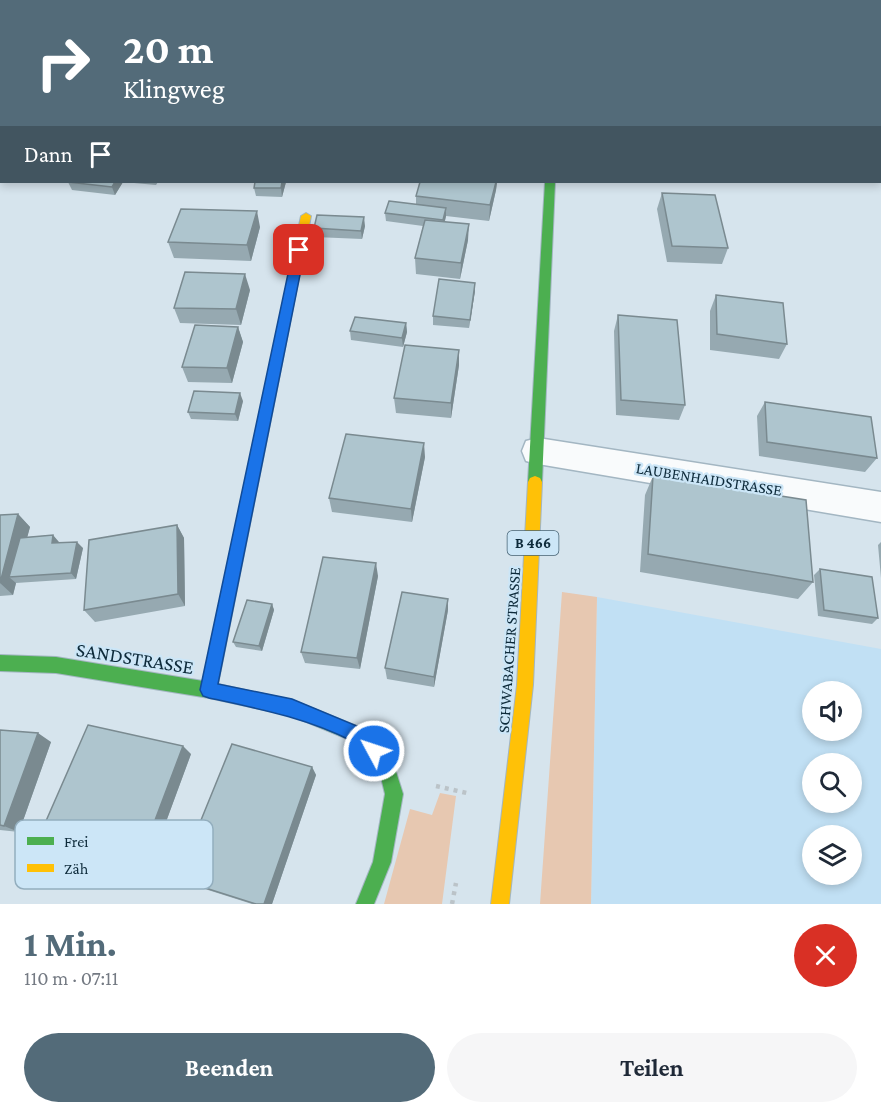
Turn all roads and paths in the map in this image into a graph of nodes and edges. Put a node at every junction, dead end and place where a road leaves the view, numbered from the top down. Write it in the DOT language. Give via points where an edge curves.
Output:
graph roads {
  1 [pos="550,183"];
  2 [pos="306,216"];
  3 [pos="538,451"];
  4 [pos="881,507"];
  5 [pos="0,663"];
  6 [pos="209,690"];
  7 [pos="365,904"];
  8 [pos="500,904"];
  1 -- 3 [label="street, SCHWABACHER STRASSE / B 466"];
  2 -- 6 [label="street"];
  3 -- 4 [label="street, LAUBENHAIDSTRASSE"];
  3 -- 8 [label="street, SCHWABACHER STRASSE / B 466" via="525,685"];
  5 -- 6 [label="street, SANDSTRASSE" via="56,665"];
  6 -- 7 [label="street, SANDSTRASSE" via="292,708 363,737 386,765 394,794 382,862"];
}
